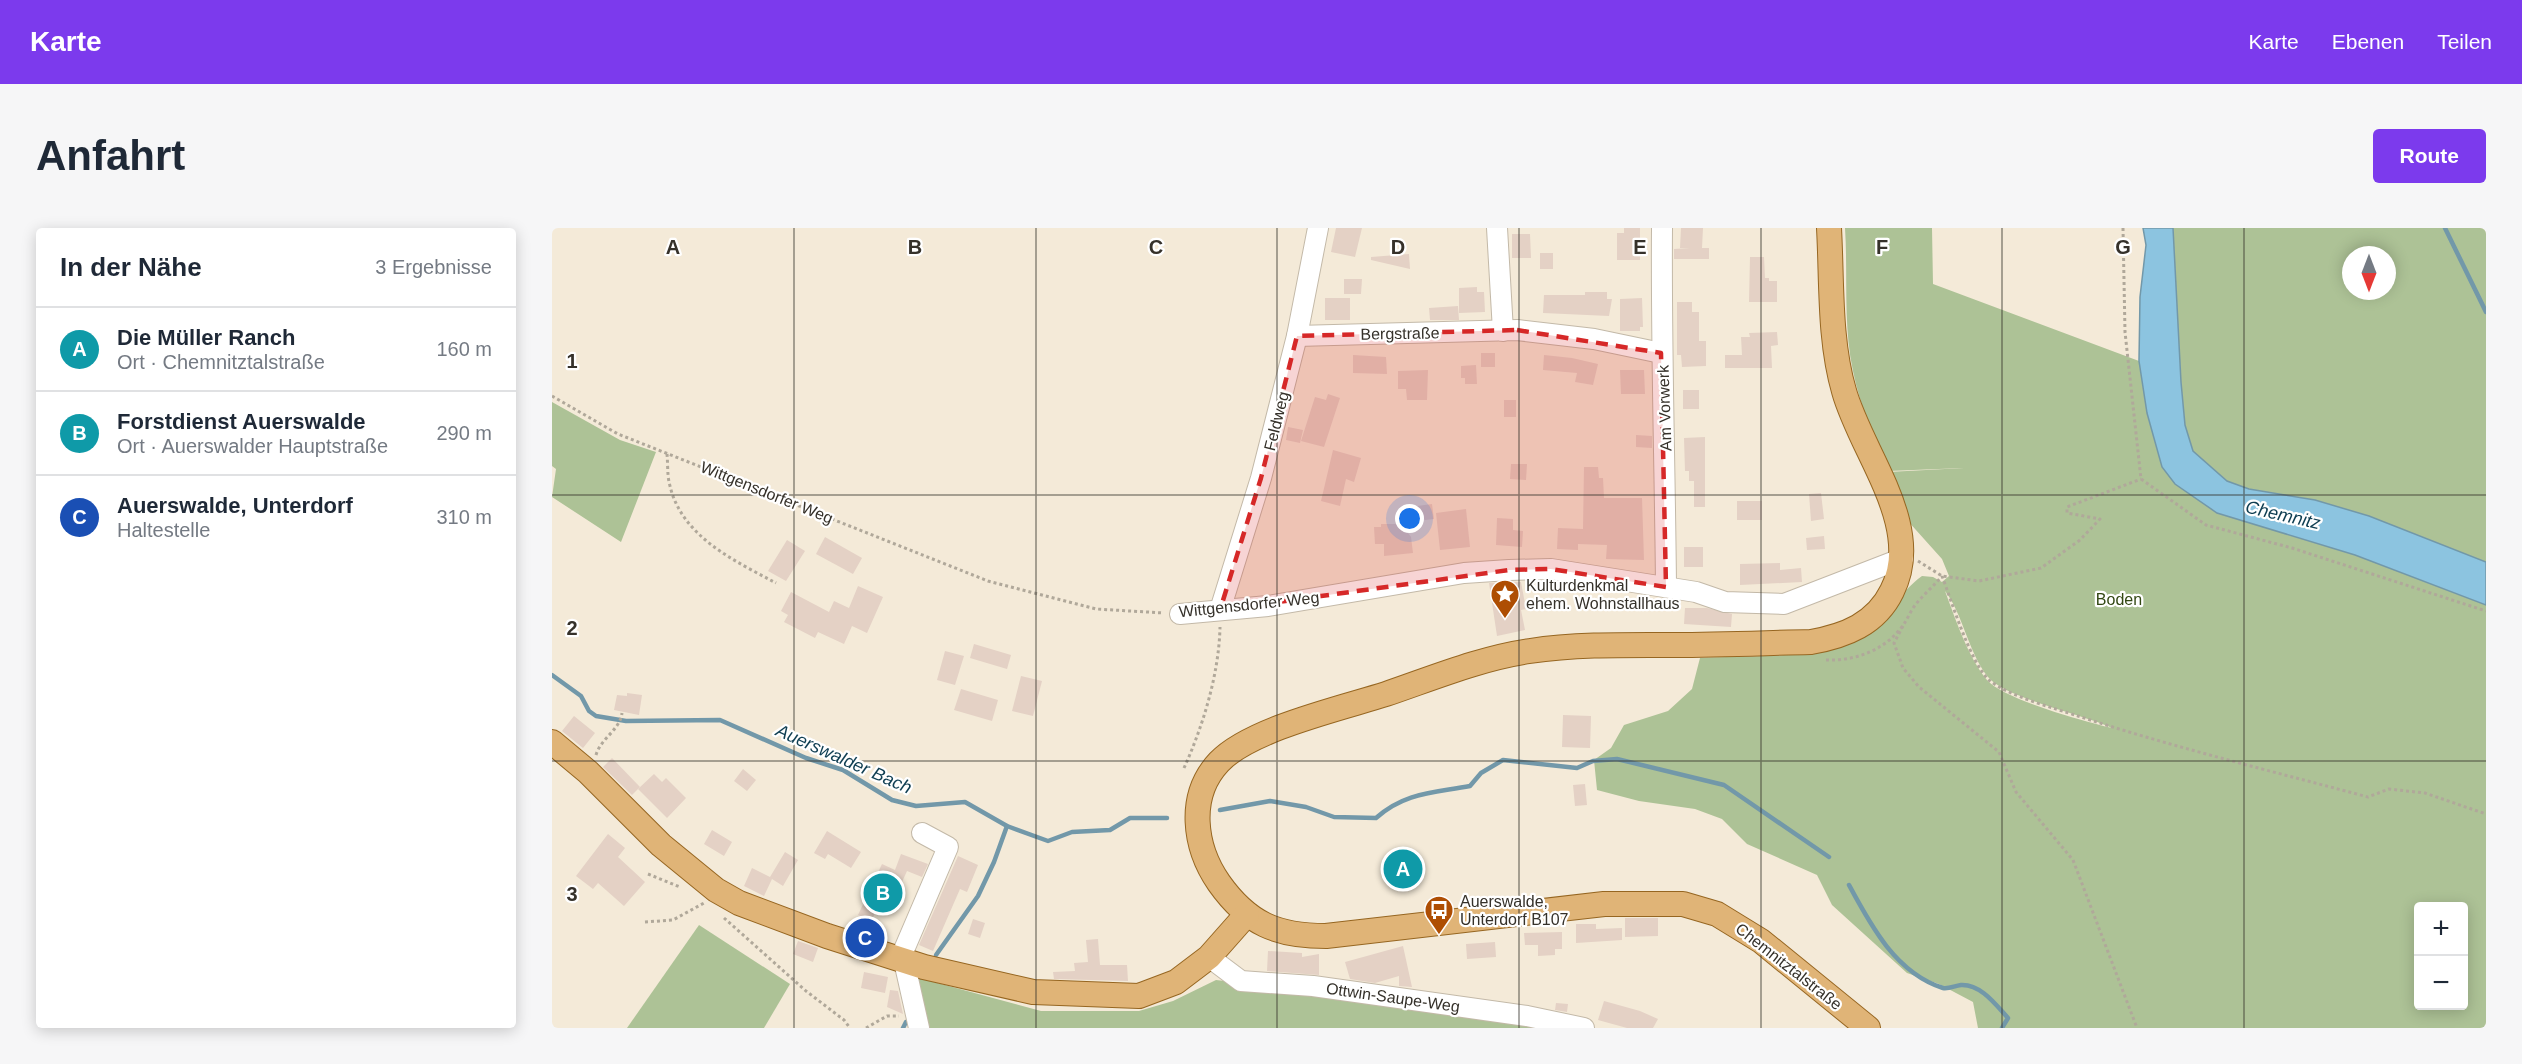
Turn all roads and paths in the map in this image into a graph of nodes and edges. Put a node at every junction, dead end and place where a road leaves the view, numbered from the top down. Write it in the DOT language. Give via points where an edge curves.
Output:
graph roads {
  1 [pos="1318,228"];
  2 [pos="1497,228"];
  3 [pos="1662,228"];
  4 [pos="1829,228"];
  5 [pos="2123,228"];
  6 [pos="1503,331"];
  7 [pos="1297,336"];
  8 [pos="1661,353"];
  9 [pos="552,396"];
  10 [pos="667,453"];
  11 [pos="2141,479"];
  12 [pos="1903,558"];
  13 [pos="1942,576"];
  14 [pos="776,583"];
  15 [pos="1666,587"];
  16 [pos="1220,610"];
  17 [pos="2486,611"];
  18 [pos="1180,614"];
  19 [pos="1903,626"];
  20 [pos="622,715"];
  21 [pos="552,742"];
  22 [pos="1184,768"];
  23 [pos="588,772"];
  24 [pos="2486,814"];
  25 [pos="922,833"];
  26 [pos="710,899"];
  27 [pos="1246,914"];
  28 [pos="720,915"];
  29 [pos="645,922"];
  30 [pos="1209,957"];
  31 [pos="902,960"];
  32 [pos="917,1019"];
  33 [pos="850,1028"];
  34 [pos="866,1028"];
  35 [pos="1584,1028"];
  36 [pos="1868,1028"];
  37 [pos="2137,1028"];
  1 -- 7 [label="street, Feldweg"];
  2 -- 6 [label="street"];
  3 -- 8 [label="street, Am Vorwerk"];
  4 -- 12 [label="main road" via="1843,390 1893,508"];
  5 -- 11 [label="path" via="2125,332"];
  6 -- 7 [label="street, Bergstraße"];
  6 -- 8 [label="street, Bergstraße" via="1556,333"];
  7 -- 16 [label="street, Feldweg" via="1261,478"];
  8 -- 15 [label="street, Am Vorwerk" via="1666,426"];
  9 -- 10 [label="path, Wittgensdorfer Weg" via="618,434"];
  10 -- 14 [label="path" via="670,487 689,525 725,556"];
  10 -- 18 [label="path, Wittgensdorfer Weg" via="988,581 1096,609"];
  11 -- 13 [label="path" via="2067,507 2067,513 2100,519 2080,540 2041,568 1979,581"];
  11 -- 17 [label="path" via="2206,525 2292,548"];
  12 -- 13 [label="path" via="1920,561"];
  12 -- 15 [label="street, Wittgensdorfer Weg" via="1784,604 1725,602"];
  12 -- 27 [label="main road, Chemnitztalstraße" via="1896,584 1879,610 1855,629 1837,637 1811,642 1576,646 1529,651 1296,723 1236,748 1207,777 1197,831 1217,881"];
  13 -- 24 [label="path" via="1972,652 1989,679 2008,690 2142,737 2368,797 2389,789 2425,793"];
  15 -- 16 [label="street, Wittgensdorfer Weg" via="1551,570 1509,570 1464,573 1268,606"];
  16 -- 18 [label="street, Wittgensdorfer Weg"];
  16 -- 22 [label="path" via="1219,645 1198,737"];
  19 -- 37 [label="path" via="1894,643 1903,668 1919,687 2000,752 2016,792 2073,860"];
  20 -- 23 [label="path" via="597,750"];
  21 -- 23 [label="main road"];
  23 -- 31 [label="main road" via="661,845 716,890 739,903 816,932"];
  25 -- 31 [label="street" via="948,847"];
  26 -- 29 [label="path" via="684,916"];
  27 -- 30 [label="main road"];
  27 -- 36 [label="main road, Chemnitztalstraße" via="1277,932 1326,936 1604,904 1683,904 1717,914 1761,941"];
  28 -- 33 [label="path"];
  30 -- 31 [label="main road" via="1176,982 1126,997 1033,992"];
  30 -- 35 [label="street, Ottwin-Saupe-Weg" via="1241,981 1313,986 1527,1016"];
  31 -- 32 [label="street"];
  32 -- 34 [label="path" via="887,1016"];
}
